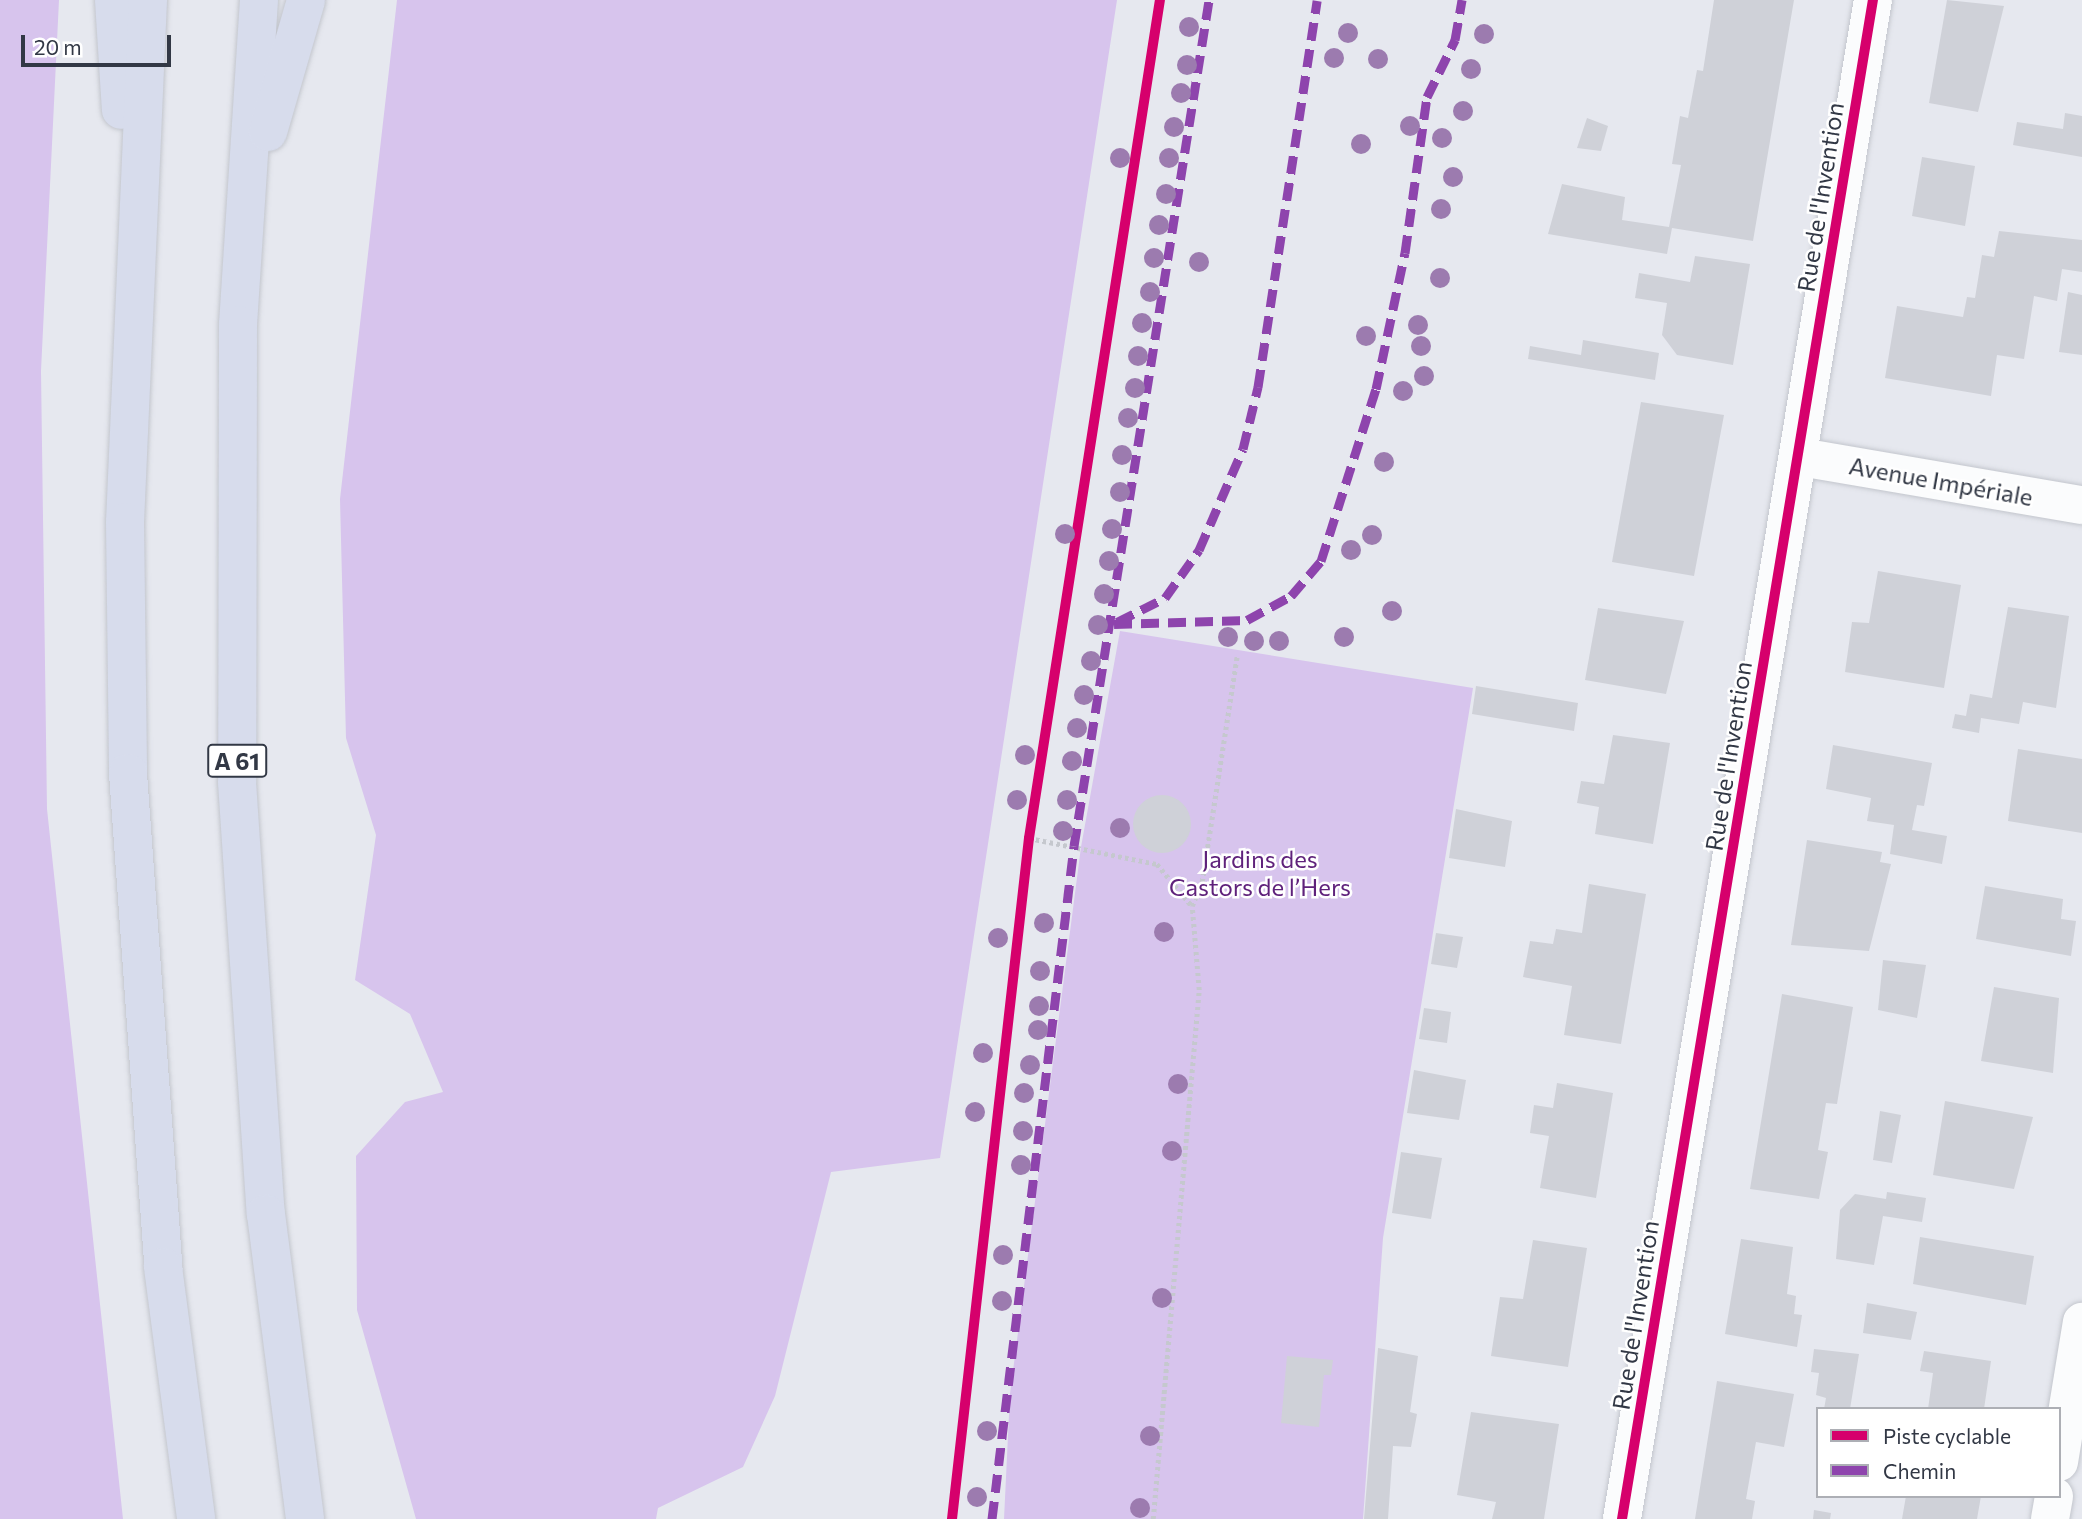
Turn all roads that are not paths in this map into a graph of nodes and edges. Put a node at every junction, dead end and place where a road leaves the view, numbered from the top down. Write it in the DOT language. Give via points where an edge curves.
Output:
graph roads {
  1 [pos="114,0"];
  2 [pos="148,0"];
  3 [pos="259,0"];
  4 [pos="306,0"];
  5 [pos="1873,0"];
  6 [pos="249,198"];
  7 [pos="133,291"];
  8 [pos="1800,457"];
  9 [pos="2082,505"];
  10 [pos="2082,1322"];
  11 [pos="2061,1450"];
  12 [pos="2054,1498"];
  13 [pos="196,1519"];
  14 [pos="304,1519"];
  15 [pos="1622,1519"];
  16 [pos="2050,1519"];
  1 -- 7 [label="highway"];
  2 -- 7 [label="highway"];
  3 -- 6 [label="highway, A 61"];
  4 -- 6 [label="highway"];
  5 -- 8 [label="street, Rue de l'Invention"];
  6 -- 14 [label="highway, A 61" via="238,325 237,782 266,1214"];
  7 -- 13 [label="highway" via="125,523 129,787 163,1267"];
  8 -- 9 [label="street, Avenue Impériale"];
  8 -- 15 [label="street, Rue de l'Invention"];
  10 -- 11 [label="street"];
  12 -- 16 [label="street"];
}
